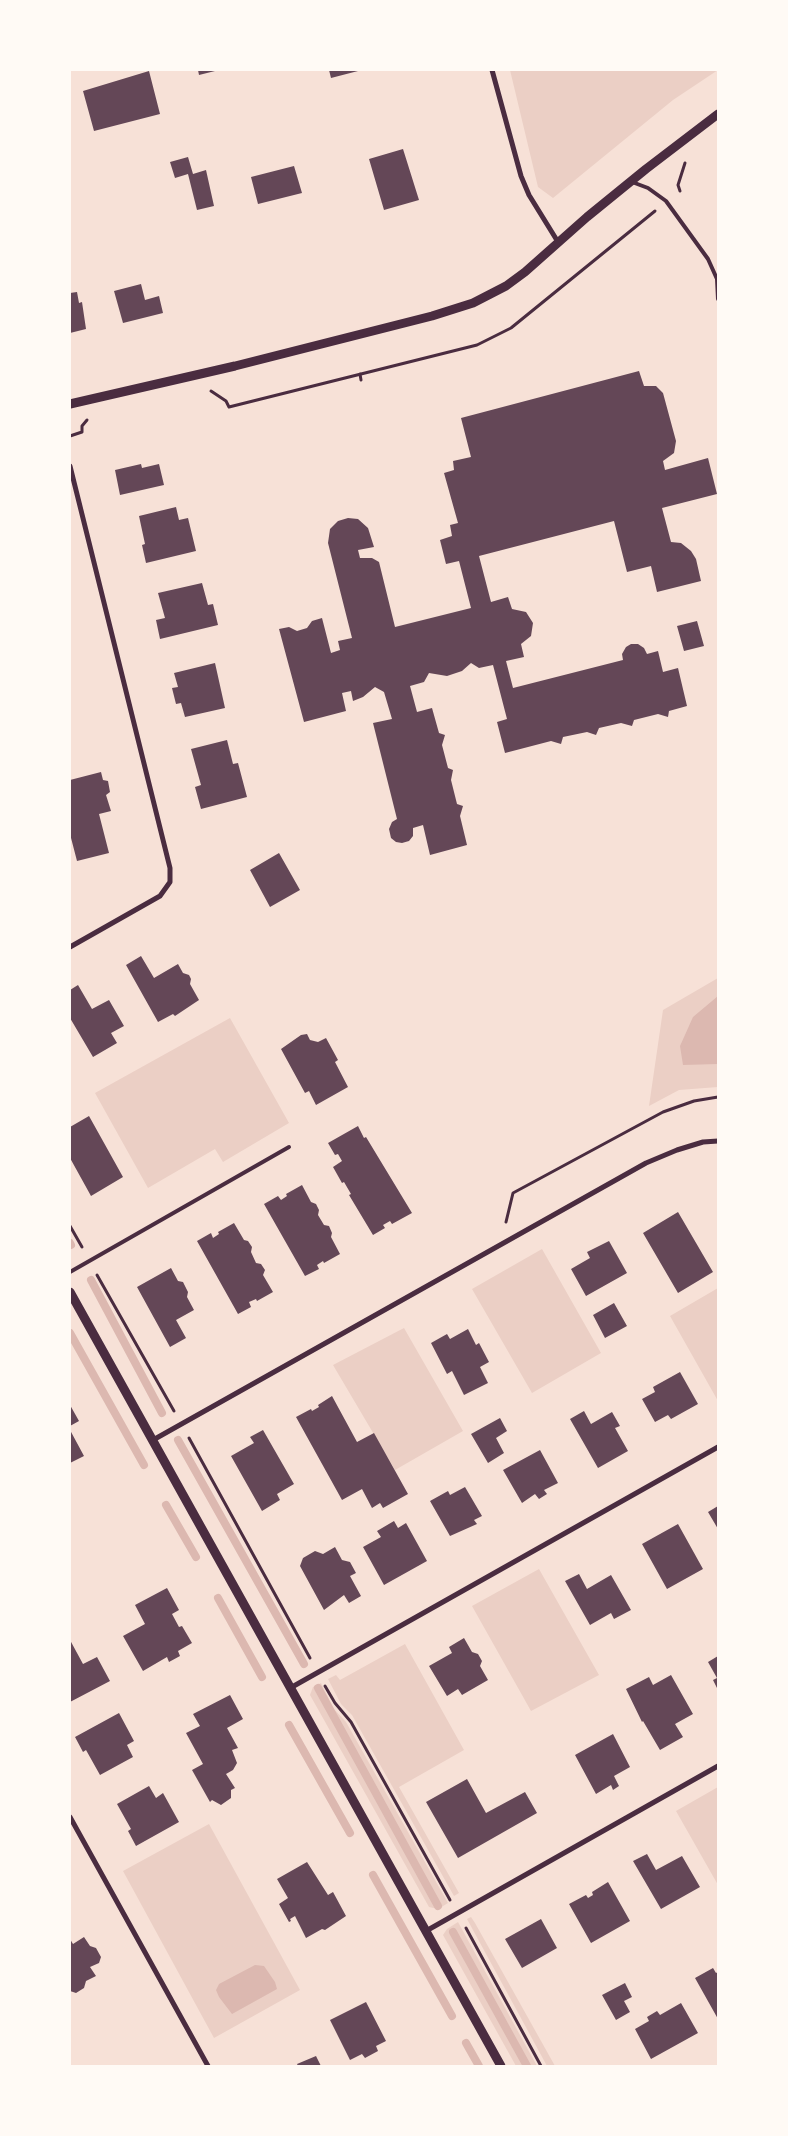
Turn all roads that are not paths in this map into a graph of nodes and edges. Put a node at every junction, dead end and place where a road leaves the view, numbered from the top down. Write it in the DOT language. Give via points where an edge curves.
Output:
graph roads {
  1 [pos="492,70"];
  2 [pos="718,114"];
  3 [pos="630,182"];
  4 [pos="558,242"];
  5 [pos="718,299"];
  6 [pos="70,404"];
  7 [pos="70,466"];
  8 [pos="70,947"];
  9 [pos="718,1141"];
  10 [pos="290,1147"];
  11 [pos="70,1272"];
  12 [pos="70,1292"];
  13 [pos="153,1440"];
  14 [pos="718,1447"];
  15 [pos="292,1687"];
  16 [pos="718,1766"];
  17 [pos="70,1817"];
  18 [pos="426,1931"];
  19 [pos="208,2066"];
  20 [pos="501,2066"];
  1 -- 4 [label="street" via="521,176"];
  2 -- 3 [label="street"];
  3 -- 4 [label="street"];
  3 -- 5 [label="lane" via="648,188 666,201 708,259 717,279"];
  4 -- 6 [label="street" via="506,286 454,310"];
  7 -- 8 [label="street" via="170,868 170,882 160,896"];
  9 -- 13 [label="street" via="703,1142 646,1163"];
  10 -- 11 [label="lane"];
  12 -- 13 [label="street"];
  13 -- 15 [label="street"];
  14 -- 15 [label="street"];
  15 -- 18 [label="street"];
  16 -- 18 [label="street"];
  17 -- 19 [label="street"];
  18 -- 20 [label="street"];
}
